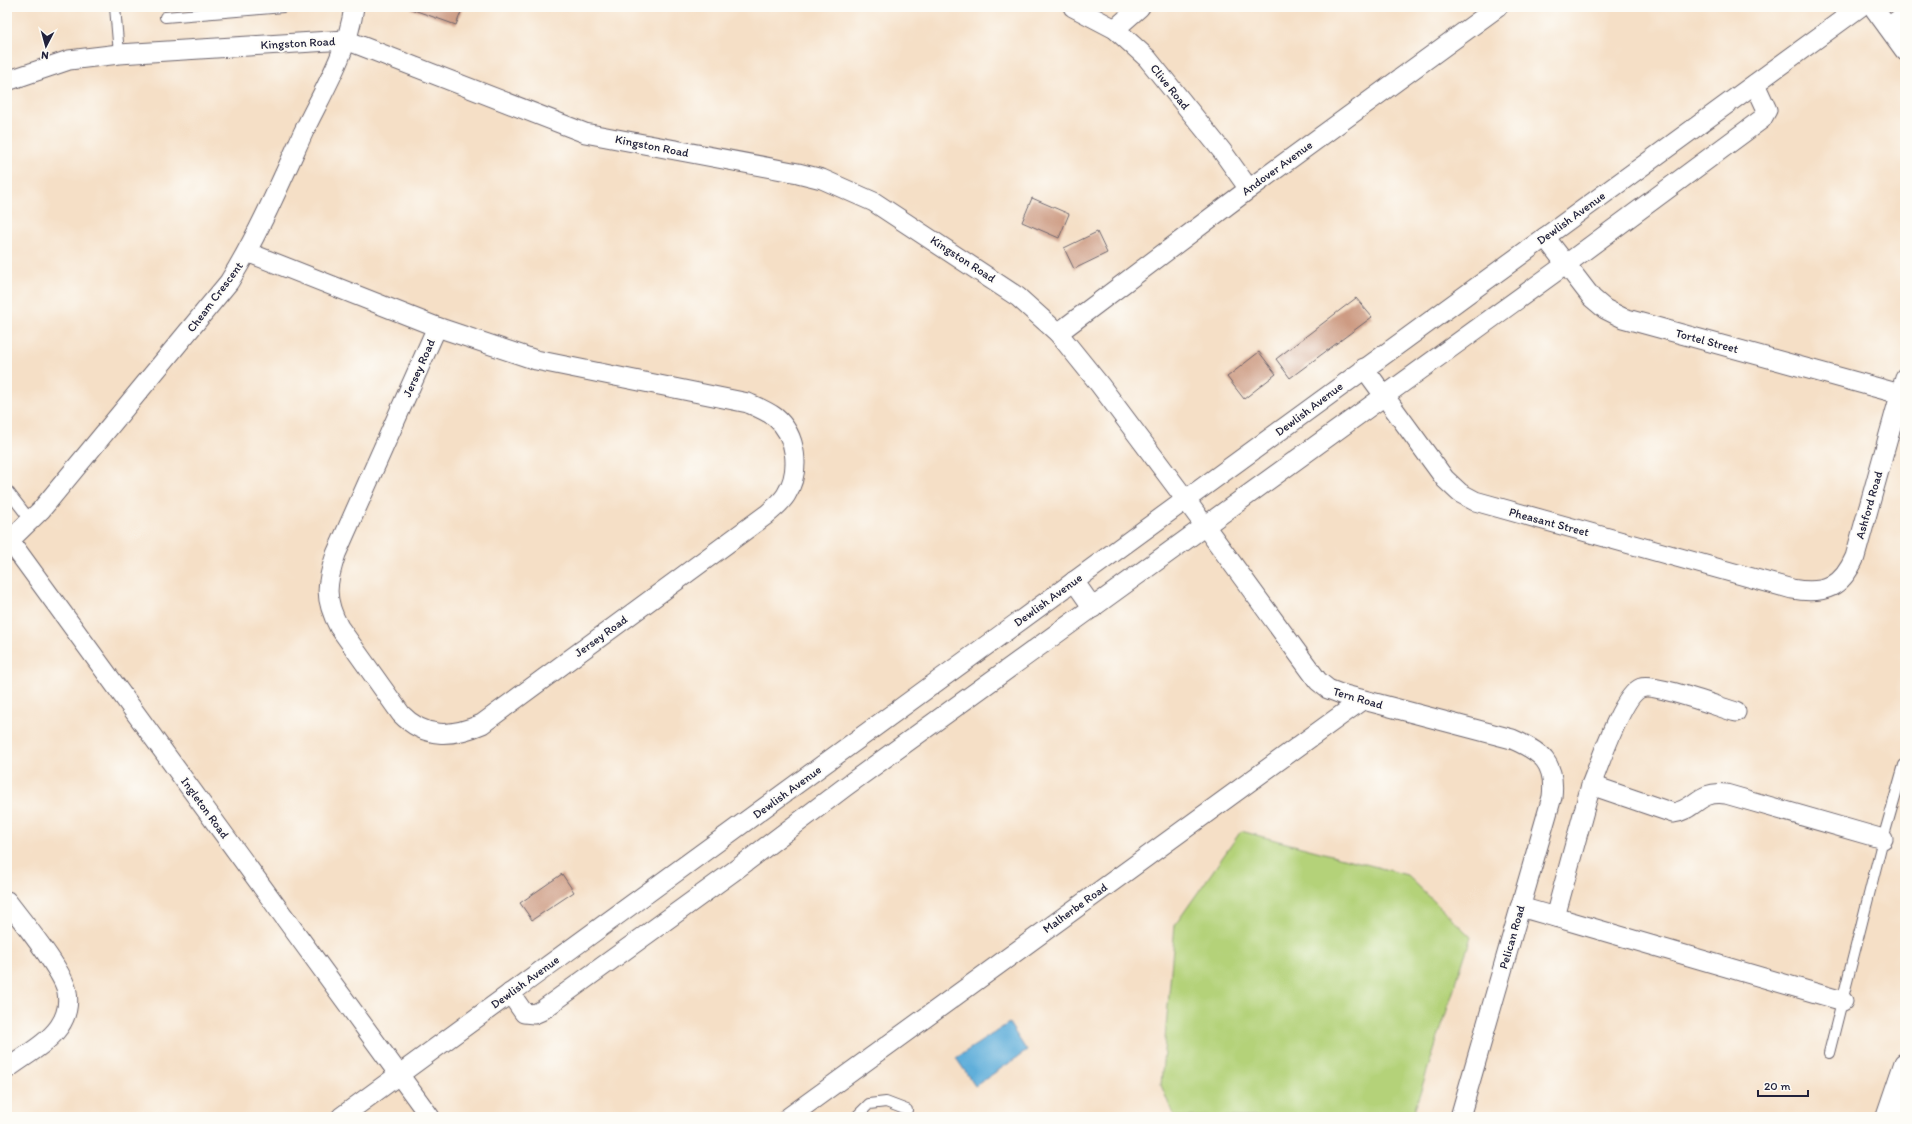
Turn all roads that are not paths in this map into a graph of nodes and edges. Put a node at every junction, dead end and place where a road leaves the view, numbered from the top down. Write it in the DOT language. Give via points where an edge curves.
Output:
graph roads {
  1 [pos="115,7"];
  2 [pos="283,7"];
  3 [pos="354,7"];
  4 [pos="1072,7"];
  5 [pos="1140,7"];
  6 [pos="1498,7"];
  7 [pos="1860,7"];
  8 [pos="1873,7"];
  9 [pos="1905,15"];
  10 [pos="166,17"];
  11 [pos="1888,27"];
  12 [pos="1115,29"];
  13 [pos="346,40"];
  14 [pos="1905,51"];
  15 [pos="119,54"];
  16 [pos="7,81"];
  17 [pos="1755,84"];
  18 [pos="1249,189"];
  19 [pos="1545,237"];
  20 [pos="247,252"];
  21 [pos="1565,265"];
  22 [pos="437,327"];
  23 [pos="1058,333"];
  24 [pos="1364,368"];
  25 [pos="1903,386"];
  26 [pos="1384,395"];
  27 [pos="7,490"];
  28 [pos="1186,500"];
  29 [pos="31,520"];
  30 [pos="1205,526"];
  31 [pos="9,542"];
  32 [pos="1074,581"];
  33 [pos="1792,589"];
  34 [pos="1093,608"];
  35 [pos="1362,700"];
  36 [pos="1736,712"];
  37 [pos="1544,758"];
  38 [pos="828,762"];
  39 [pos="1904,765"];
  40 [pos="1591,785"];
  41 [pos="845,787"];
  42 [pos="1883,838"];
  43 [pos="7,901"];
  44 [pos="1520,908"];
  45 [pos="1555,917"];
  46 [pos="510,993"];
  47 [pos="1843,1001"];
  48 [pos="1829,1053"];
  49 [pos="1905,1064"];
  50 [pos="7,1069"];
  51 [pos="399,1075"];
  52 [pos="907,1110"];
  53 [pos="1905,1113"];
  54 [pos="341,1117"];
  55 [pos="430,1117"];
  56 [pos="789,1117"];
  57 [pos="856,1117"];
  58 [pos="1460,1117"];
  59 [pos="1888,1117"];
  60 [pos="1904,1117"];
  1 -- 15 [label="lane"];
  2 -- 10 [label="lane"];
  3 -- 13 [label="street, Cheam Crescent"];
  4 -- 12 [label="street, Clive Road"];
  5 -- 12 [label="street"];
  6 -- 18 [label="street, Andover Avenue"];
  7 -- 17 [label="street, Dewlish Avenue"];
  8 -- 11 [label="street"];
  9 -- 11 [label="street"];
  11 -- 14 [label="street"];
  12 -- 18 [label="street, Clive Road" via="1146,58"];
  13 -- 15 [label="street, Kingston Road"];
  13 -- 20 [label="street, Cheam Crescent"];
  13 -- 23 [label="street, Kingston Road" via="586,133 798,173 848,189 874,202 990,277 1018,297"];
  15 -- 16 [label="street, Kingston Road" via="69,60"];
  17 -- 19 [label="street, Dewlish Avenue"];
  17 -- 21 [label="street, Dewlish Avenue" via="1767,110 1762,119"];
  18 -- 23 [label="street, Andover Avenue"];
  19 -- 21 [label="street, Tortel Street"];
  19 -- 24 [label="street, Dewlish Avenue"];
  20 -- 22 [label="street, Jersey Road"];
  20 -- 29 [label="street, Cheam Crescent" via="229,282 208,309"];
  21 -- 25 [label="street, Tortel Street" via="1605,310 1623,318"];
  21 -- 26 [label="street, Dewlish Avenue"];
  22 -- 22 [label="street, Jersey Road" via="536,360 748,403 776,418 791,440 794,452 792,481 786,494 766,515 482,724 452,734 420,729 401,714 339,627 327,598 329,574 336,554"];
  23 -- 28 [label="street, Kingston Road" via="1100,384"];
  24 -- 26 [label="street, Pheasant Street"];
  24 -- 28 [label="street, Dewlish Avenue"];
  25 -- 33 [label="street, Ashford Road" via="1850,569 1830,588 1808,592"];
  26 -- 30 [label="street, Dewlish Avenue"];
  26 -- 33 [label="street, Pheasant Street" via="1444,479 1460,493 1475,501"];
  27 -- 29 [label="lane"];
  28 -- 30 [label="street, Tern Road"];
  28 -- 32 [label="street, Dewlish Avenue"];
  29 -- 31 [label="street, Cheam Crescent"];
  30 -- 34 [label="street, Dewlish Avenue"];
  30 -- 35 [label="street, Tern Road" via="1318,681 1328,689"];
  31 -- 51 [label="street, Ingleton Road"];
  32 -- 34 [label="street"];
  32 -- 38 [label="street, Dewlish Avenue"];
  34 -- 41 [label="street, Dewlish Avenue"];
  35 -- 37 [label="street, Tern Road" via="1512,739 1528,746"];
  35 -- 56 [label="street, Malherbe Road"];
  36 -- 40 [label="street" via="1656,688 1641,688 1630,698 1611,733"];
  37 -- 44 [label="street, Pelican Road" via="1553,776 1552,797"];
  38 -- 41 [label="street"];
  38 -- 46 [label="street, Dewlish Avenue"];
  39 -- 42 [label="lane"];
  40 -- 42 [label="street" via="1673,813 1680,812 1708,794 1726,794"];
  40 -- 45 [label="street"];
  41 -- 46 [label="street, Dewlish Avenue" via="540,1011 528,1014 521,1010"];
  42 -- 47 [label="lane"];
  43 -- 50 [label="street" via="57,969 67,991 68,1005 65,1017 58,1028"];
  44 -- 45 [label="street"];
  44 -- 58 [label="street, Pelican Road"];
  45 -- 47 [label="street"];
  46 -- 51 [label="street, Dewlish Avenue"];
  47 -- 48 [label="lane"];
  49 -- 59 [label="highway"];
  51 -- 54 [label="street, Dewlish Avenue"];
  51 -- 55 [label="street, Ingleton Road"];
  52 -- 57 [label="lane" via="886,1102 869,1104"];
  53 -- 60 [label="highway"];
}
